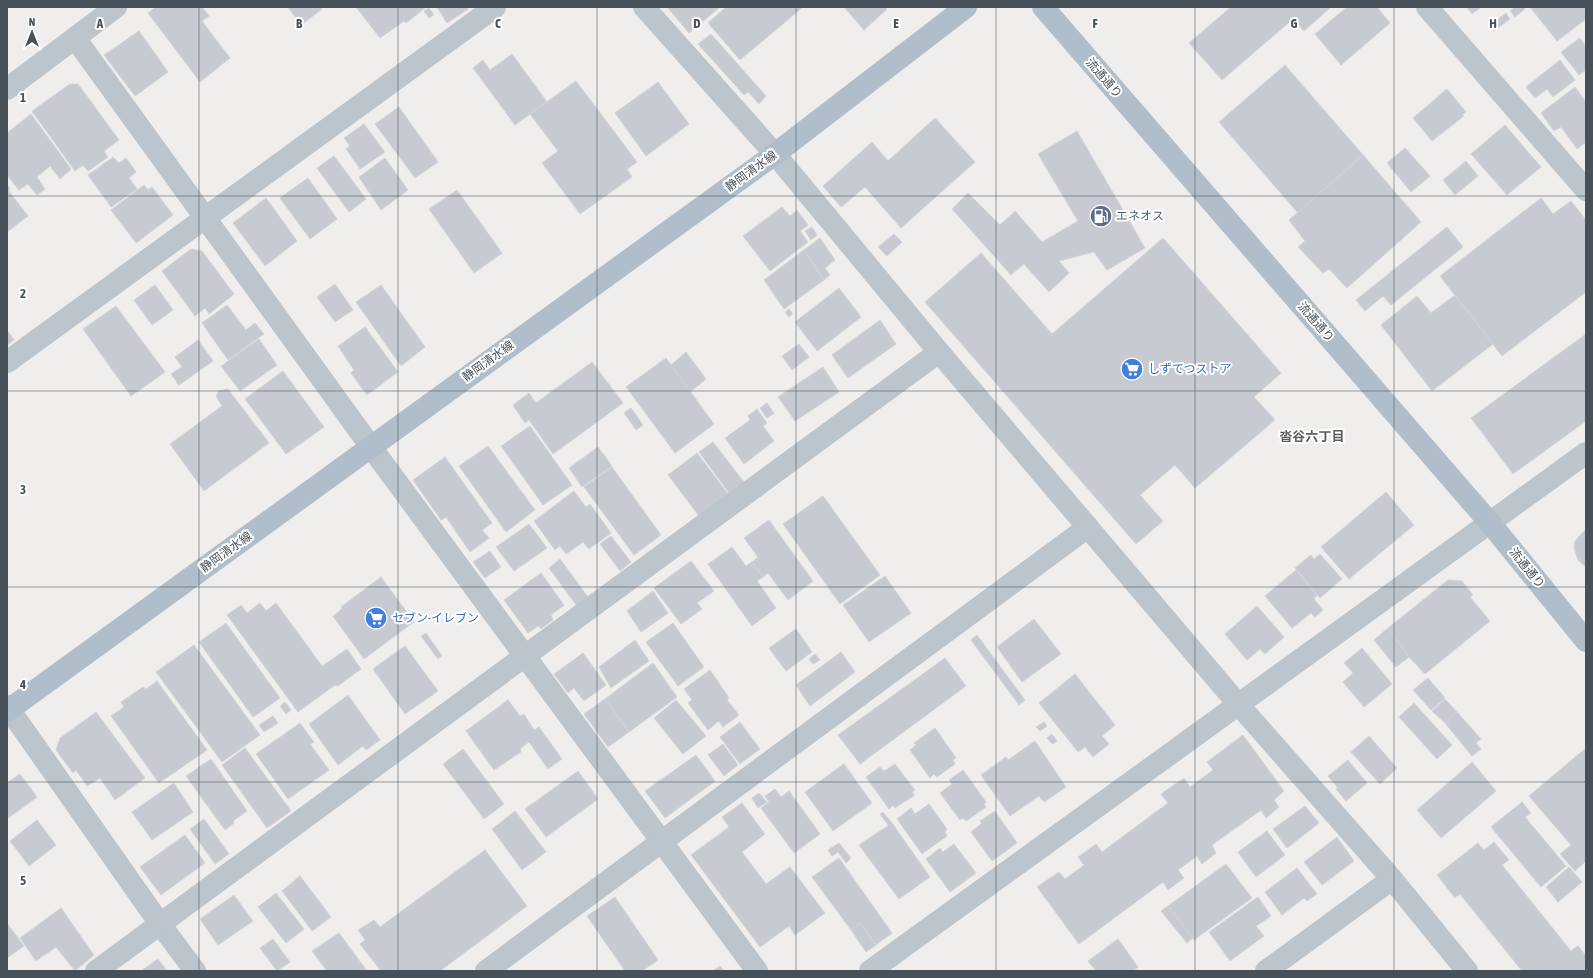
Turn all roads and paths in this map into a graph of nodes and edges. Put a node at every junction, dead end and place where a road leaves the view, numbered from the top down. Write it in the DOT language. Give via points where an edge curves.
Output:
graph roads {
  1 [pos="116,7"];
  2 [pos="496,7"];
  3 [pos="644,7"];
  4 [pos="966,7"];
  5 [pos="1043,7"];
  6 [pos="1427,7"];
  7 [pos="75,38"];
  8 [pos="7,88"];
  9 [pos="775,154"];
  10 [pos="1581,176"];
  11 [pos="206,218"];
  12 [pos="939,352"];
  13 [pos="7,362"];
  14 [pos="371,447"];
  15 [pos="1586,453"];
  16 [pos="1490,523"];
  17 [pos="1088,527"];
  18 [pos="1586,641"];
  19 [pos="526,656"];
  20 [pos="1238,704"];
  21 [pos="8,709"];
  22 [pos="662,842"];
  23 [pos="1392,879"];
  24 [pos="160,924"];
  25 [pos="96,971"];
  26 [pos="195,971"];
  27 [pos="486,971"];
  28 [pos="757,971"];
  29 [pos="870,971"];
  30 [pos="1266,971"];
  31 [pos="1467,971"];
  1 -- 7 [label="street"];
  2 -- 11 [label="street"];
  3 -- 9 [label="street"];
  4 -- 9 [label="main road, 静岡清水線"];
  5 -- 16 [label="main road, 流通通り"];
  6 -- 10 [label="street"];
  7 -- 8 [label="street"];
  7 -- 11 [label="street"];
  9 -- 12 [label="street"];
  9 -- 14 [label="main road, 静岡清水線"];
  11 -- 13 [label="street"];
  11 -- 14 [label="street"];
  12 -- 17 [label="street"];
  12 -- 19 [label="street"];
  14 -- 19 [label="street"];
  14 -- 21 [label="main road, 静岡清水線"];
  15 -- 16 [label="street"];
  16 -- 18 [label="main road, 流通通り"];
  16 -- 20 [label="street"];
  17 -- 20 [label="street"];
  17 -- 22 [label="street"];
  19 -- 22 [label="street"];
  19 -- 24 [label="street"];
  20 -- 23 [label="street"];
  20 -- 29 [label="street"];
  21 -- 24 [label="street"];
  22 -- 27 [label="street"];
  22 -- 28 [label="street"];
  23 -- 30 [label="street"];
  23 -- 31 [label="street"];
  24 -- 25 [label="street"];
  24 -- 26 [label="street"];
}
